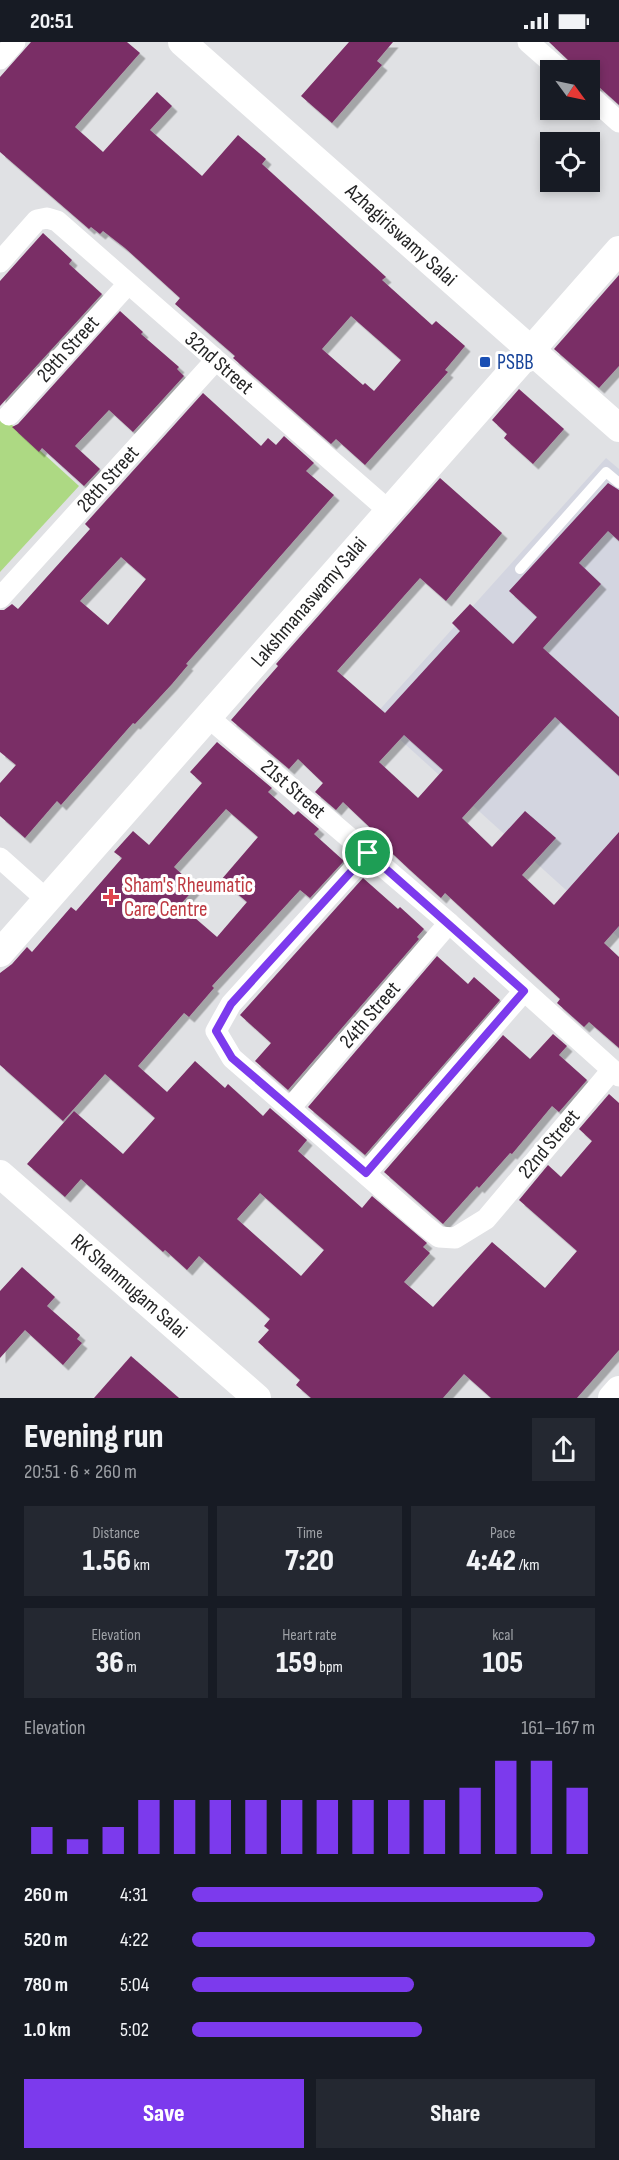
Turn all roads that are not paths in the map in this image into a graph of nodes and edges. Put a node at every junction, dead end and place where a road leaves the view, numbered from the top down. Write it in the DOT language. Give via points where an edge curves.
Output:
graph roads {
  1 [pos="15,42"];
  2 [pos="182,42"];
  3 [pos="528,42"];
  4 [pos="0,59"];
  5 [pos="549,60"];
  6 [pos="600,105"];
  7 [pos="619,122"];
  8 [pos="619,250"];
  9 [pos="0,262"];
  10 [pos="128,284"];
  11 [pos="531,351"];
  12 [pos="215,360"];
  13 [pos="9,415"];
  14 [pos="619,428"];
  15 [pos="619,483"];
  16 [pos="389,511"];
  17 [pos="520,569"];
  18 [pos="0,598"];
  19 [pos="208,717"];
  20 [pos="368,853"];
  21 [pos="0,858"];
  22 [pos="47,900"];
  23 [pos="449,923"];
  24 [pos="0,953"];
  25 [pos="524,991"];
  26 [pos="615,1073"];
  27 [pos="290,1108"];
  28 [pos="366,1173"];
  29 [pos="0,1174"];
  30 [pos="619,1390"];
  31 [pos="257,1398"];
  32 [pos="612,1398"];
  1 -- 4 [label="street"];
  2 -- 11 [label="street, Azhagiriswamy Salai"];
  3 -- 5 [label="street"];
  6 -- 7 [label="street"];
  8 -- 11 [label="street, Lakshmanaswamy Salai"];
  9 -- 10 [label="street, 32nd Street" via="37,220 47,218 57,221"];
  10 -- 12 [label="street, 32nd Street"];
  10 -- 13 [label="street, 29th Street"];
  11 -- 14 [label="street, Azhagiriswamy Salai"];
  11 -- 16 [label="street, Lakshmanaswamy Salai"];
  12 -- 16 [label="street, 32nd Street"];
  12 -- 18 [label="street, 28th Street"];
  15 -- 17 [label="lane" via="606,472"];
  16 -- 19 [label="street, Lakshmanaswamy Salai"];
  19 -- 20 [label="street, 21st Street"];
  19 -- 22 [label="street, Lakshmanaswamy Salai"];
  20 -- 23 [label="street, 21st Street"];
  20 -- 27 [label="street, 22nd Street" via="231,1004 216,1031 232,1058"];
  21 -- 22 [label="street"];
  22 -- 24 [label="street, Lakshmanaswamy Salai"];
  23 -- 25 [label="street, 21st Street"];
  23 -- 27 [label="street, 24th Street"];
  25 -- 26 [label="street, 21st Street"];
  25 -- 28 [label="street"];
  26 -- 28 [label="street, 22nd Street" via="486,1219 454,1238 439,1237"];
  27 -- 28 [label="street, 22nd Street"];
  29 -- 31 [label="street, RK Shanmugam Salai"];
  30 -- 32 [label="street"];
}
